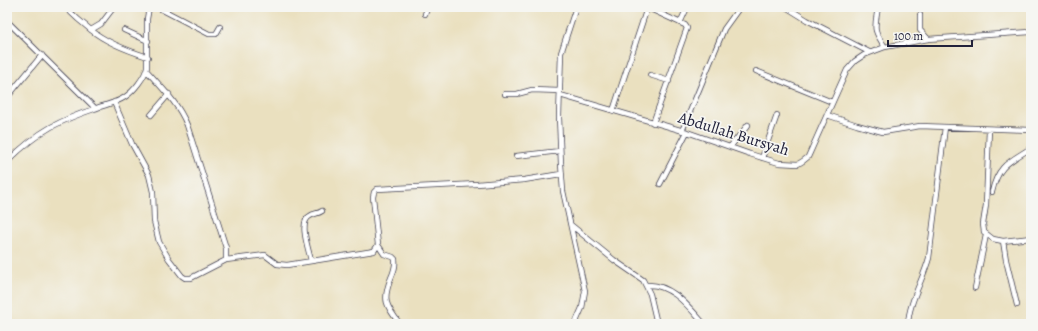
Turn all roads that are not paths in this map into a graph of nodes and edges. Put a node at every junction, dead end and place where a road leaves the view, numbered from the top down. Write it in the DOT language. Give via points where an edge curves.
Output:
graph roads {
  1 [pos="65,7"];
  2 [pos="114,7"];
  3 [pos="157,7"];
  4 [pos="428,7"];
  5 [pos="576,7"];
  6 [pos="646,7"];
  7 [pos="686,7"];
  8 [pos="734,7"];
  9 [pos="786,7"];
  10 [pos="878,7"];
  11 [pos="147,8"];
  12 [pos="425,14"];
  13 [pos="920,16"];
  14 [pos="7,21"];
  15 [pos="680,23"];
  16 [pos="220,27"];
  17 [pos="91,30"];
  18 [pos="124,30"];
  19 [pos="1031,32"];
  20 [pos="928,39"];
  21 [pos="148,41"];
  22 [pos="885,47"];
  23 [pos="869,52"];
  24 [pos="42,56"];
  25 [pos="148,57"];
  26 [pos="146,70"];
  27 [pos="756,71"];
  28 [pos="650,75"];
  29 [pos="669,81"];
  30 [pos="560,93"];
  31 [pos="169,94"];
  32 [pos="505,94"];
  33 [pos="9,95"];
  34 [pos="114,102"];
  35 [pos="832,102"];
  36 [pos="95,108"];
  37 [pos="613,111"];
  38 [pos="151,115"];
  39 [pos="777,115"];
  40 [pos="826,115"];
  41 [pos="653,122"];
  42 [pos="748,124"];
  43 [pos="945,128"];
  44 [pos="989,129"];
  45 [pos="1031,130"];
  46 [pos="685,132"];
  47 [pos="730,148"];
  48 [pos="1031,148"];
  49 [pos="560,151"];
  50 [pos="516,156"];
  51 [pos="762,158"];
  52 [pos="7,162"];
  53 [pos="561,174"];
  54 [pos="660,184"];
  55 [pos="992,192"];
  56 [pos="322,212"];
  57 [pos="571,225"];
  58 [pos="986,235"];
  59 [pos="1031,238"];
  60 [pos="1003,241"];
  61 [pos="378,245"];
  62 [pos="226,260"];
  63 [pos="311,261"];
  64 [pos="646,285"];
  65 [pos="975,288"];
  66 [pos="1017,305"];
  67 [pos="400,324"];
  68 [pos="575,324"];
  69 [pos="657,324"];
  70 [pos="704,324"];
  71 [pos="908,324"];
  1 -- 17 [label="street"];
  2 -- 17 [label="street" via="101,24"];
  3 -- 16 [label="street" via="209,34 216,34"];
  4 -- 12 [label="street"];
  5 -- 30 [label="street" via="560,53"];
  6 -- 15 [label="street"];
  6 -- 37 [label="street"];
  7 -- 15 [label="street"];
  8 -- 46 [label="street" via="737,11 724,29"];
  9 -- 23 [label="street"];
  10 -- 22 [label="street" via="876,33"];
  11 -- 21 [label="street"];
  13 -- 20 [label="street" via="920,30"];
  14 -- 24 [label="street"];
  15 -- 29 [label="street" via="687,29"];
  17 -- 25 [label="street"];
  18 -- 21 [label="street"];
  19 -- 20 [label="street, Abdullah Bursyah"];
  20 -- 22 [label="street, Abdullah Bursyah"];
  21 -- 25 [label="street"];
  22 -- 23 [label="street, Abdullah Bursyah"];
  23 -- 35 [label="street, Abdullah Bursyah" via="855,61 848,70"];
  24 -- 33 [label="street"];
  24 -- 36 [label="street"];
  25 -- 26 [label="street"];
  26 -- 31 [label="street"];
  26 -- 34 [label="street" via="129,94"];
  27 -- 35 [label="street"];
  28 -- 29 [label="street"];
  29 -- 41 [label="street"];
  30 -- 32 [label="street, Abdullah Bursyah" via="532,90"];
  30 -- 37 [label="street, Abdullah Bursyah"];
  30 -- 49 [label="street"];
  31 -- 38 [label="street"];
  31 -- 62 [label="street" via="182,112 187,125 226,248"];
  34 -- 36 [label="street"];
  34 -- 62 [label="street" via="134,149 149,175 156,232 169,259 185,278 190,278"];
  35 -- 40 [label="street, Abdullah Bursyah"];
  36 -- 52 [label="street" via="45,131"];
  37 -- 41 [label="street, Abdullah Bursyah"];
  39 -- 51 [label="street"];
  40 -- 43 [label="street" via="883,132 920,126"];
  40 -- 51 [label="street, Abdullah Bursyah" via="808,157 803,161 795,164 779,163"];
  41 -- 46 [label="street, Abdullah Bursyah"];
  42 -- 47 [label="street"];
  43 -- 44 [label="street"];
  43 -- 71 [label="street" via="929,258 910,309"];
  44 -- 45 [label="street"];
  44 -- 58 [label="street" via="983,224"];
  46 -- 47 [label="street, Abdullah Bursyah"];
  46 -- 54 [label="street"];
  47 -- 51 [label="street, Abdullah Bursyah"];
  48 -- 55 [label="street" via="1004,166"];
  49 -- 50 [label="street"];
  49 -- 53 [label="street"];
  53 -- 57 [label="street"];
  53 -- 61 [label="street" via="477,184 377,189 373,197"];
  56 -- 63 [label="street" via="310,215 305,222 304,229"];
  57 -- 64 [label="street" via="638,276"];
  57 -- 68 [label="street" via="585,291 582,308"];
  58 -- 60 [label="street"];
  58 -- 65 [label="street"];
  59 -- 60 [label="street"];
  60 -- 66 [label="street"];
  61 -- 63 [label="street" via="375,250 368,252"];
  61 -- 67 [label="street" via="384,254 396,259 386,290 386,299 389,309"];
  62 -- 63 [label="street" via="265,255 280,265"];
  64 -- 69 [label="street"];
  64 -- 70 [label="street" via="668,290 681,298"];
}
